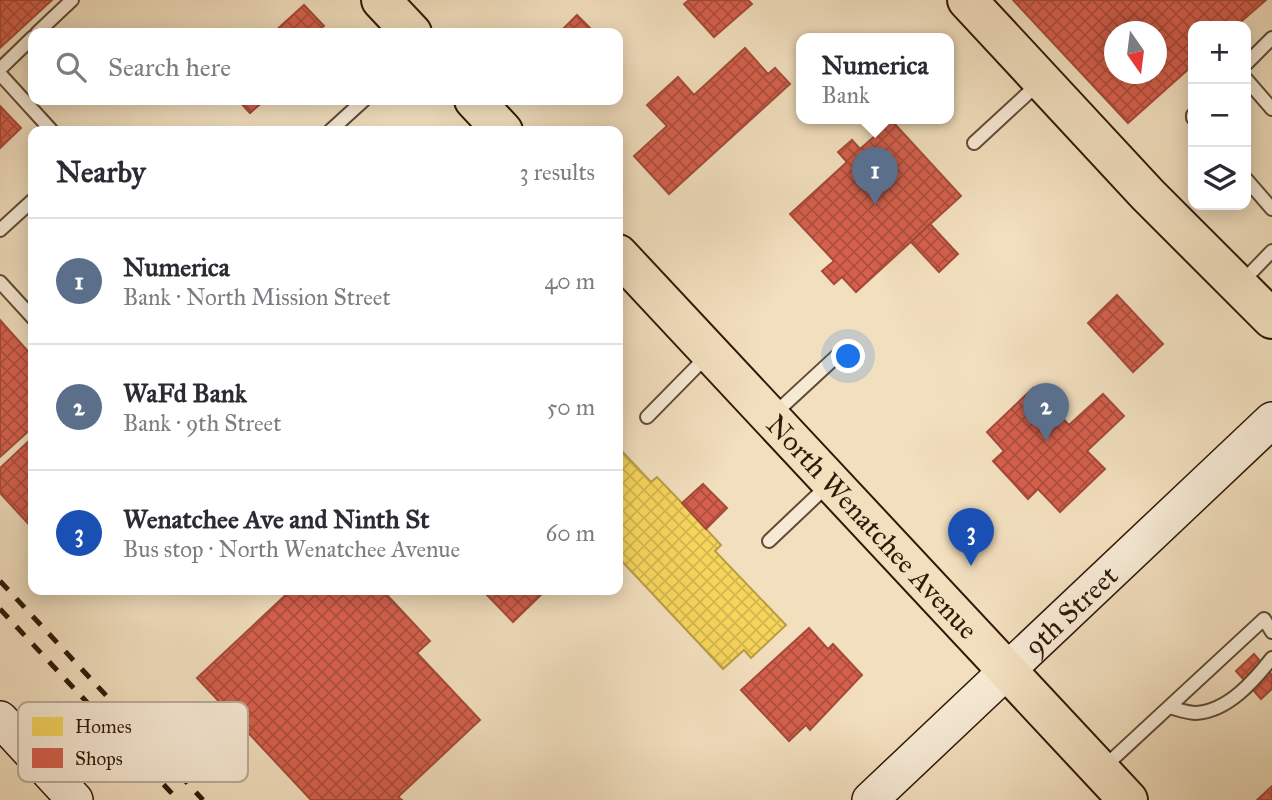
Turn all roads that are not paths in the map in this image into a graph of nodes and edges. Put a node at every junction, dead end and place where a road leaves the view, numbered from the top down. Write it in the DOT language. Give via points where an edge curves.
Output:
graph roads {
  1 [pos="72,0"];
  2 [pos="967,0"];
  3 [pos="42,28"];
  4 [pos="1272,38"];
  5 [pos="28,42"];
  6 [pos="1251,59"];
  7 [pos="0,69"];
  8 [pos="0,75"];
  9 [pos="1042,80"];
  10 [pos="1250,84"];
  11 [pos="359,105"];
  12 [pos="479,105"];
  13 [pos="1272,109"];
  14 [pos="47,126"];
  15 [pos="335,126"];
  16 [pos="498,126"];
  17 [pos="974,143"];
  18 [pos="1251,185"];
  19 [pos="28,205"];
  20 [pos="1272,209"];
  21 [pos="0,230"];
  22 [pos="1272,251"];
  23 [pos="623,265"];
  24 [pos="0,282"];
  25 [pos="1238,286"];
  26 [pos="28,313"];
  27 [pos="1272,319"];
  28 [pos="710,353"];
  29 [pos="839,354"];
  30 [pos="647,417"];
  31 [pos="770,417"];
  32 [pos="1272,420"];
  33 [pos="831,482"];
  34 [pos="769,541"];
  35 [pos="1272,632"];
  36 [pos="1272,658"];
  37 [pos="1007,671"];
  38 [pos="1169,707"];
  39 [pos="0,719"];
  40 [pos="18,738"];
  41 [pos="1100,771"];
  42 [pos="58,782"];
  43 [pos="75,800"];
  44 [pos="870,800"];
  45 [pos="1128,800"];
  1 -- 3 [label="lane"];
  2 -- 9 [label="main road"];
  4 -- 6 [label="lane"];
  5 -- 7 [label="lane"];
  8 -- 14 [label="lane"];
  9 -- 17 [label="lane"];
  9 -- 25 [label="main road"];
  10 -- 13 [label="lane"];
  11 -- 15 [label="lane"];
  12 -- 16 [label="main road"];
  18 -- 20 [label="lane"];
  19 -- 21 [label="lane"];
  22 -- 25 [label="lane"];
  23 -- 28 [label="main road, North Wenatchee Avenue"];
  24 -- 26 [label="lane"];
  25 -- 27 [label="main road"];
  28 -- 30 [label="lane"];
  28 -- 31 [label="main road, North Wenatchee Avenue"];
  29 -- 31 [label="lane"];
  31 -- 33 [label="main road, North Wenatchee Avenue"];
  32 -- 37 [label="street, 9th Street"];
  33 -- 34 [label="lane"];
  33 -- 37 [label="main road, North Wenatchee Avenue"];
  35 -- 38 [label="lane" via="1264,620"];
  36 -- 38 [label="lane" via="1251,684 1216,708 1195,713"];
  37 -- 41 [label="main road, North Wenatchee Avenue"];
  37 -- 44 [label="street, 9th Street"];
  38 -- 41 [label="lane"];
  39 -- 40 [label="street"];
  41 -- 45 [label="main road, North Wenatchee Avenue"];
  42 -- 43 [label="street"];
}
